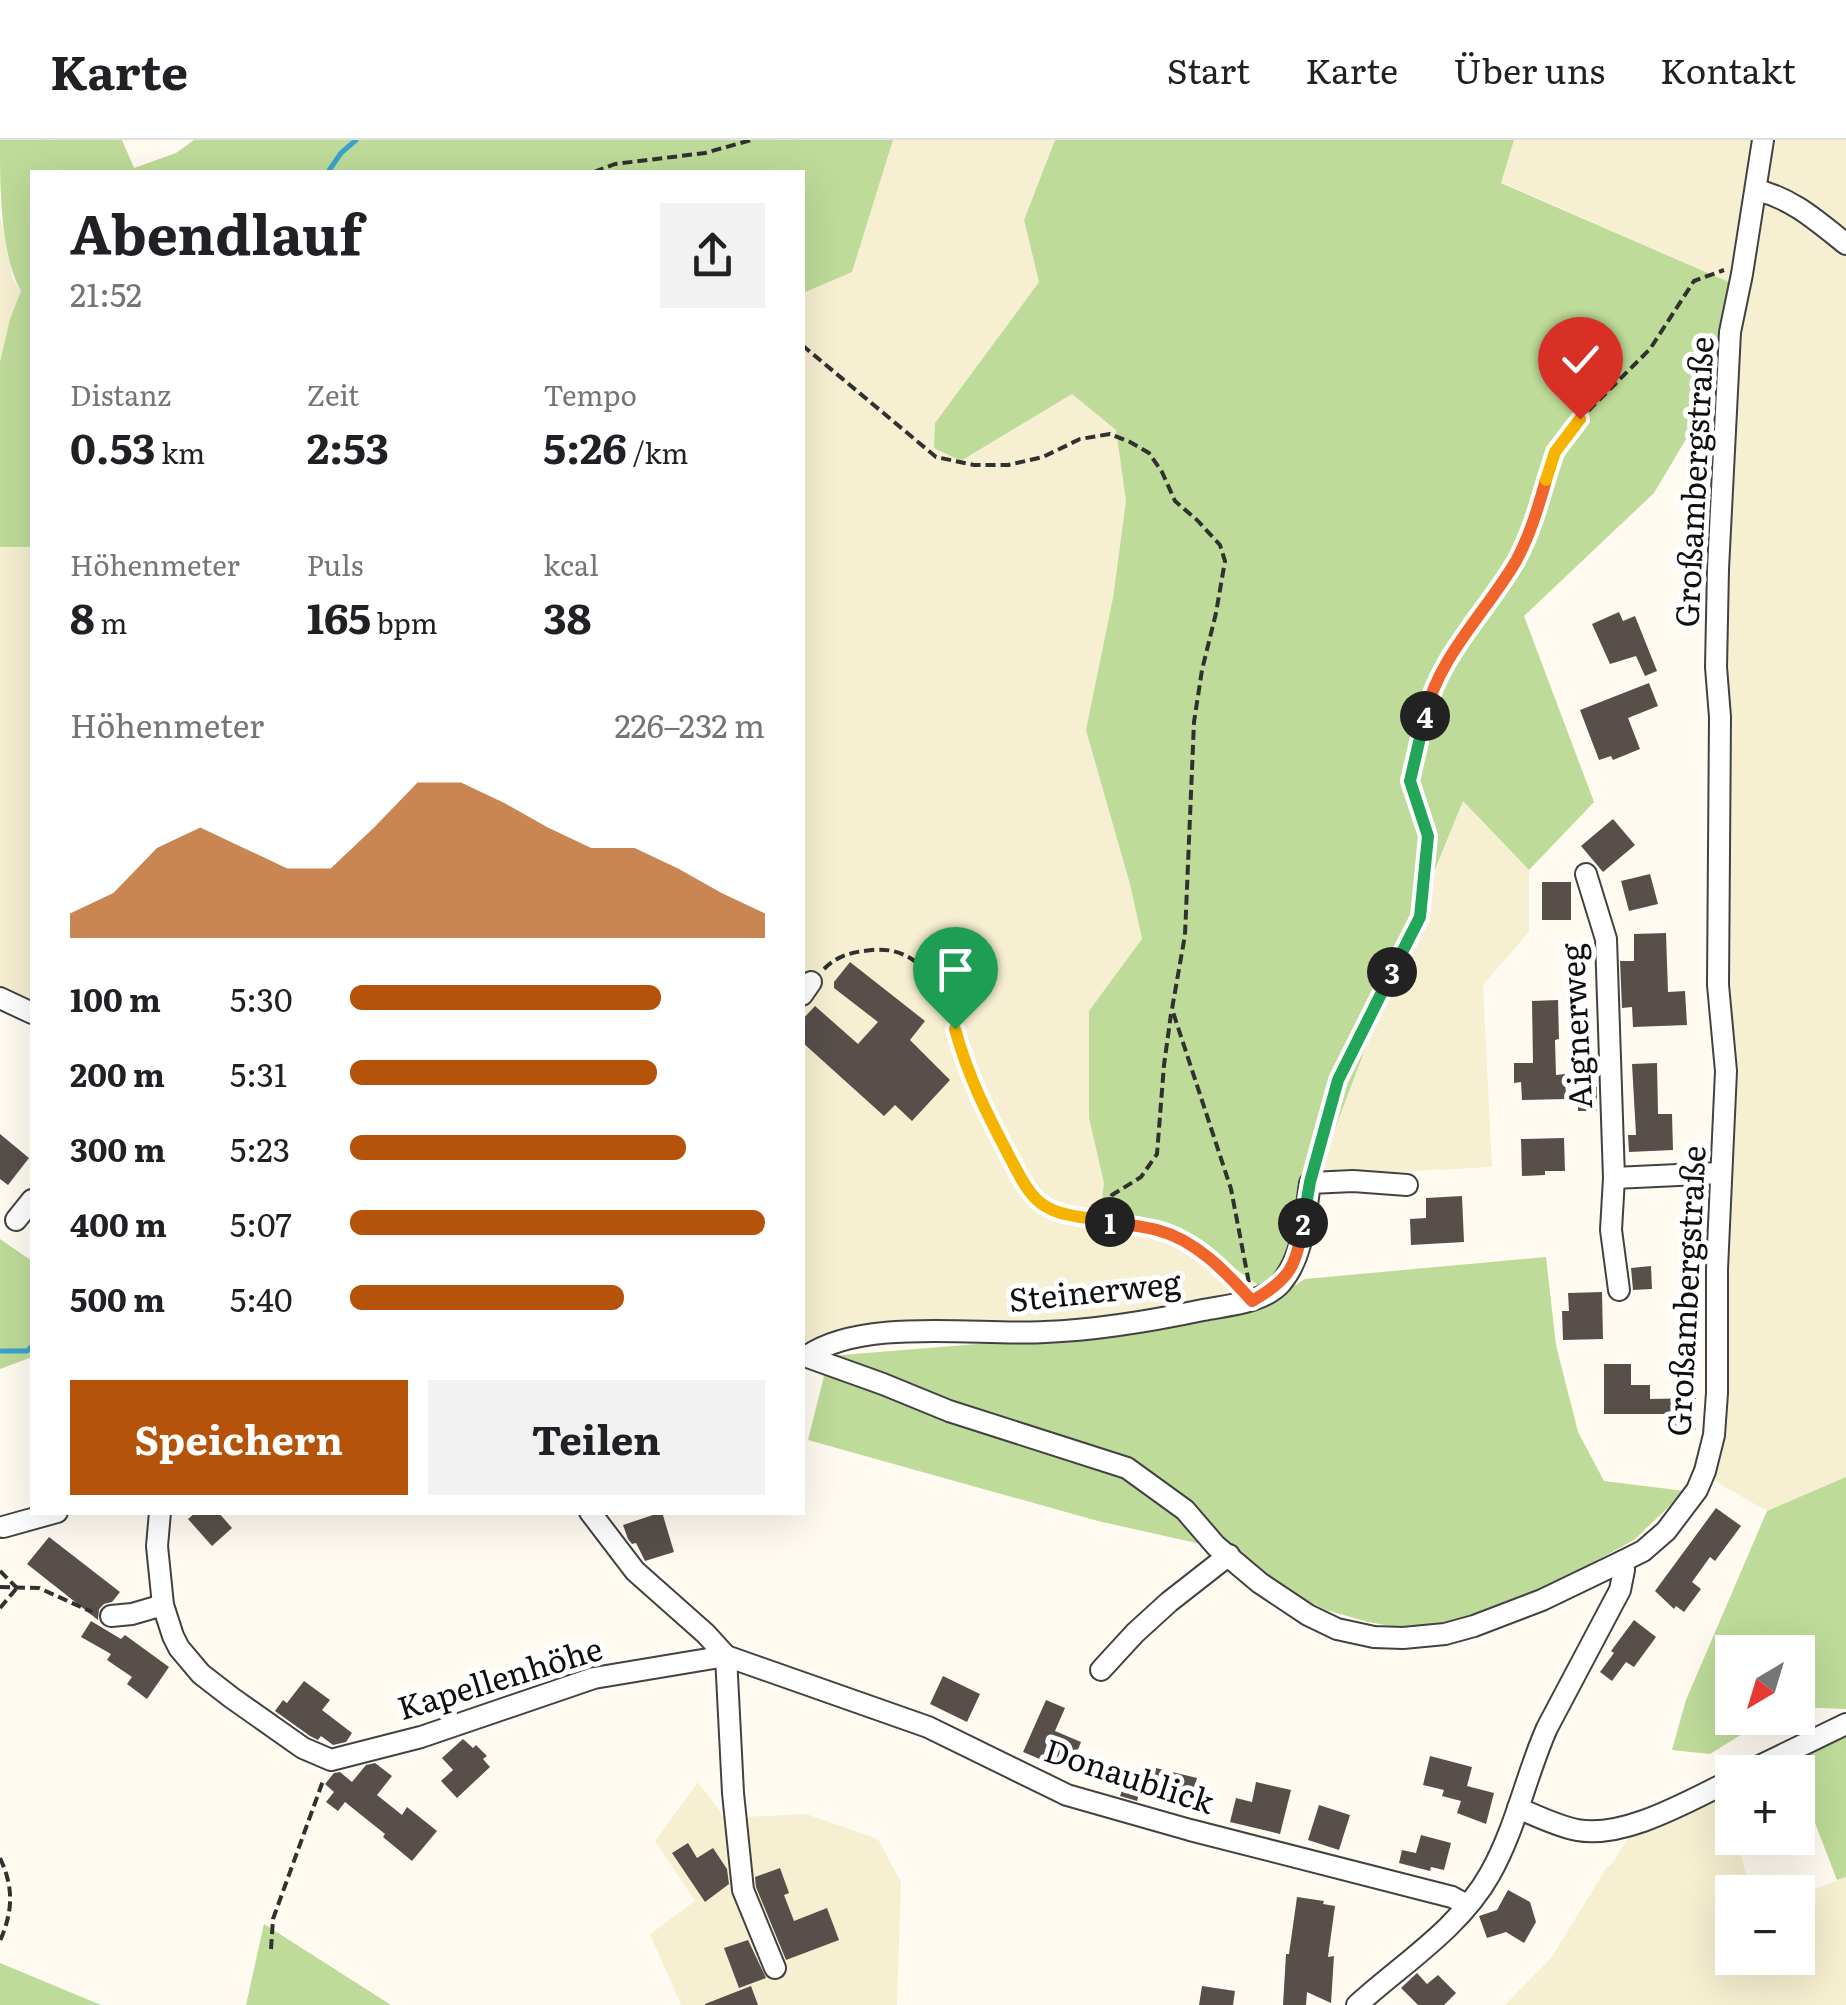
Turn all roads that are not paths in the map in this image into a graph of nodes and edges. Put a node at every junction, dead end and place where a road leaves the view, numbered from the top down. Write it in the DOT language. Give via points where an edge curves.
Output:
graph roads {
  1 [pos="1763,140"];
  2 [pos="1756,190"];
  3 [pos="1846,244"];
  4 [pos="1586,874"];
  5 [pos="0,998"];
  6 [pos="30,1012"];
  7 [pos="1721,1173"];
  8 [pos="1614,1178"];
  9 [pos="1406,1185"];
  10 [pos="30,1202"];
  11 [pos="16,1220"];
  12 [pos="1619,1290"];
  13 [pos="805,1354"];
  14 [pos="805,1355"];
  15 [pos="47,1515"];
  16 [pos="160,1515"];
  17 [pos="592,1515"];
  18 [pos="3,1527"];
  19 [pos="1229,1556"];
  20 [pos="1623,1561"];
  21 [pos="163,1605"];
  22 [pos="111,1616"];
  23 [pos="726,1656"];
  24 [pos="1101,1670"];
  25 [pos="1846,1724"];
  26 [pos="1782,1755"];
  27 [pos="1715,1788"];
  28 [pos="1518,1808"];
  29 [pos="1467,1904"];
  30 [pos="776,1968"];
  31 [pos="1357,2005"];
  1 -- 2 [label="street, Großambergstraße"];
  2 -- 3 [label="street" via="1776,194"];
  2 -- 7 [label="street, Großambergstraße" via="1730,332 1718,569 1718,985 1726,1071"];
  4 -- 8 [label="street, Aignerweg" via="1606,940"];
  5 -- 6 [label="street"];
  7 -- 8 [label="street"];
  7 -- 20 [label="street, Großambergstraße" via="1717,1393 1706,1471 1666,1530"];
  8 -- 12 [label="street, Aignerweg" via="1611,1230"];
  9 -- 13 [label="street, Steinerweg" via="1310,1182 1294,1265 1278,1287 1252,1301 1045,1332 867,1336"];
  10 -- 11 [label="street"];
  14 -- 19 [label="street, Großambergstraße" via="1127,1468 1185,1510"];
  15 -- 18 [label="street"];
  16 -- 21 [label="street"];
  17 -- 23 [label="street" via="635,1571"];
  19 -- 20 [label="street, Großambergstraße" via="1308,1616 1337,1629 1403,1638 1474,1626"];
  19 -- 24 [label="street" via="1169,1602"];
  20 -- 28 [label="street" via="1620,1590 1547,1728"];
  21 -- 22 [label="street"];
  21 -- 23 [label="street, Kapellenhöhe" via="172,1636 201,1674 290,1739 331,1760 594,1678"];
  23 -- 29 [label="street, Donaublick" via="928,1726 1067,1795"];
  23 -- 30 [label="street" via="744,1890"];
  25 -- 26 [label="street"];
  27 -- 28 [label="street" via="1610,1830 1580,1830"];
  28 -- 29 [label="street" via="1490,1875"];
  29 -- 31 [label="street"];
}
